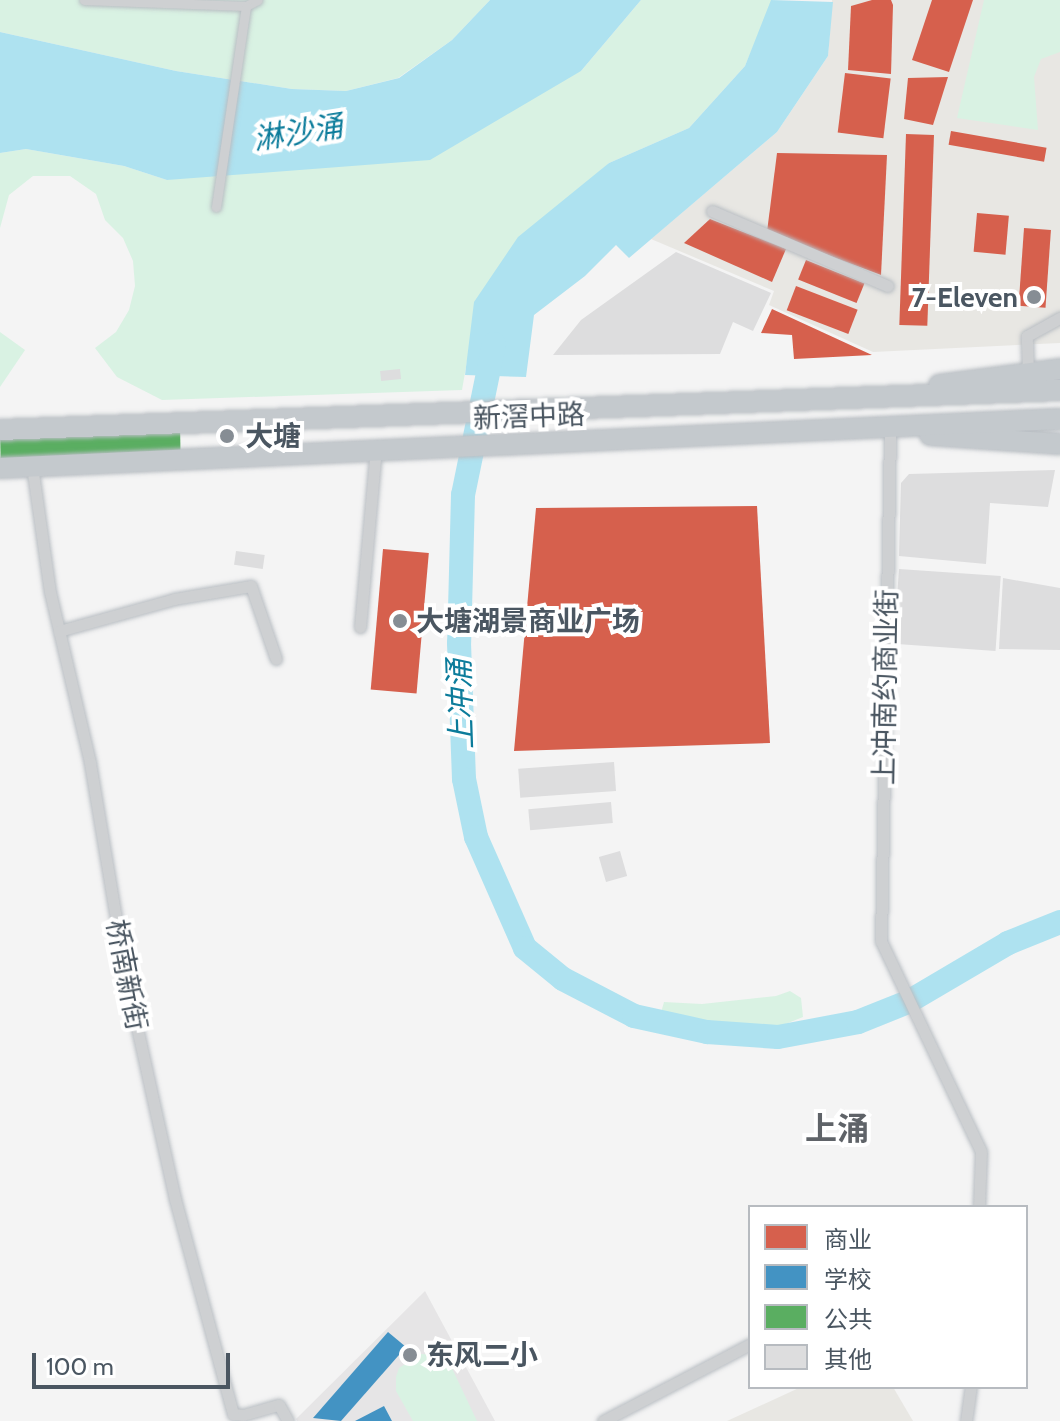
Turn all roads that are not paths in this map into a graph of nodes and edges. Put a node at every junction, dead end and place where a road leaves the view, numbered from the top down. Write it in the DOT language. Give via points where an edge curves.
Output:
graph roads {
  1 [pos="84,0"];
  2 [pos="258,0"];
  3 [pos="246,6"];
  4 [pos="216,207"];
  5 [pos="712,211"];
  6 [pos="888,286"];
  7 [pos="1060,318"];
  8 [pos="1060,369"];
  9 [pos="1028,372"];
  10 [pos="1060,380"];
  11 [pos="1060,390"];
  12 [pos="885,397"];
  13 [pos="1060,419"];
  14 [pos="850,429"];
  15 [pos="0,430"];
  16 [pos="890,432"];
  17 [pos="1060,444"];
  18 [pos="376,448"];
  19 [pos="32,466"];
  20 [pos="0,468"];
  21 [pos="360,627"];
  22 [pos="59,631"];
  23 [pos="276,659"];
  24 [pos="979,1205"];
  25 [pos="748,1345"];
  26 [pos="971,1389"];
  27 [pos="288,1421"];
  28 [pos="603,1421"];
  29 [pos="966,1421"];
  1 -- 3 [label="street"];
  2 -- 3 [label="street"];
  3 -- 4 [label="street"];
  5 -- 6 [label="street"];
  7 -- 9 [label="street" via="1027,336"];
  8 -- 9 [label="highway"];
  9 -- 12 [label="highway"];
  10 -- 12 [label="highway"];
  11 -- 12 [label="highway, 新滘中路"];
  12 -- 15 [label="highway, 新滘中路"];
  13 -- 14 [label="highway, 新滘中路"];
  14 -- 16 [label="highway"];
  14 -- 18 [label="highway, 新滘中路"];
  16 -- 17 [label="highway"];
  16 -- 24 [label="street, 上冲南约商业街" via="881,941 981,1152"];
  18 -- 19 [label="highway, 新滘中路"];
  18 -- 21 [label="street"];
  19 -- 20 [label="highway, 新滘中路"];
  19 -- 22 [label="street, 桥南新街"];
  22 -- 23 [label="street" via="174,599 251,586"];
  22 -- 27 [label="street, 桥南新街" via="90,763 126,978 168,1170 233,1414 279,1405"];
  25 -- 28 [label="street"];
  26 -- 29 [label="street"];
}
